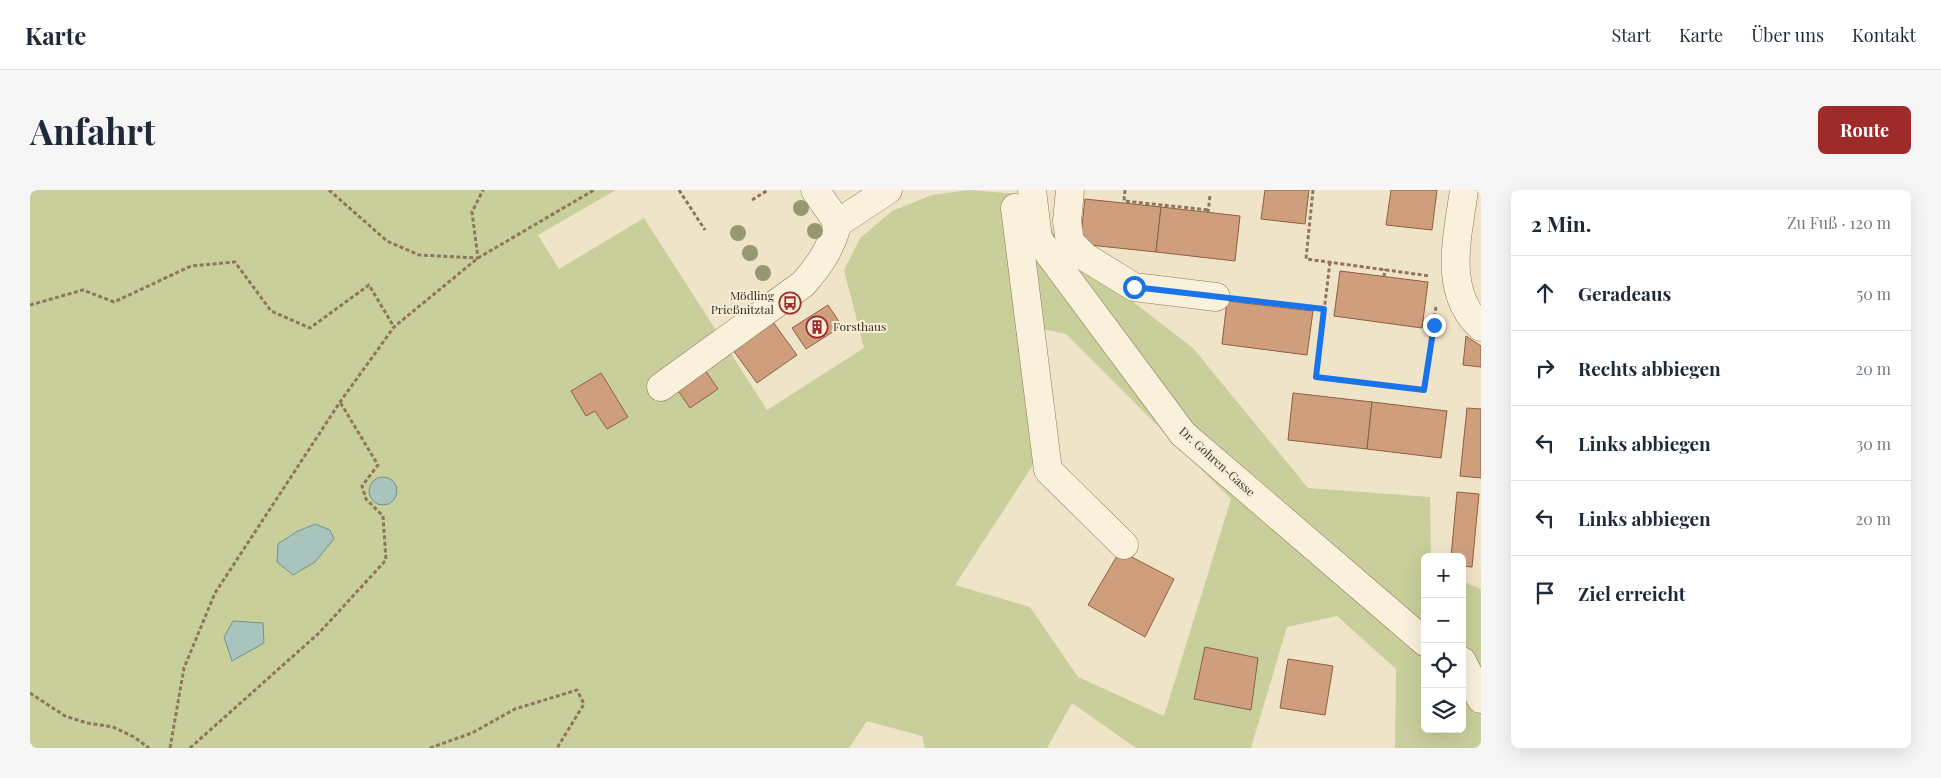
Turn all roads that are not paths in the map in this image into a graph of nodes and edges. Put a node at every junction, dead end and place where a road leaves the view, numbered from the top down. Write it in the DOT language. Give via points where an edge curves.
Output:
graph roads {
  1 [pos="815,190"];
  2 [pos="888,190"];
  3 [pos="1013,190"];
  4 [pos="1032,190"];
  5 [pos="1070,190"];
  6 [pos="1464,190"];
  7 [pos="838,223"];
  8 [pos="1216,297"];
  9 [pos="1481,327"];
  10 [pos="661,387"];
  11 [pos="1124,545"];
  12 [pos="1421,639"];
  13 [pos="1466,657"];
  14 [pos="1481,663"];
  15 [pos="1466,669"];
  16 [pos="1481,699"];
  1 -- 7 [label="street"];
  2 -- 7 [label="street"];
  3 -- 11 [label="street" via="1048,470"];
  4 -- 12 [label="street, Dr. Gohren-Gasse" via="1038,239 1183,434"];
  5 -- 8 [label="street" via="1067,221 1070,242 1085,257 1134,287"];
  6 -- 9 [label="street" via="1454,271 1461,300"];
  7 -- 10 [label="street" via="820,264 804,284"];
  13 -- 14 [label="street"];
  15 -- 16 [label="street"];
}
